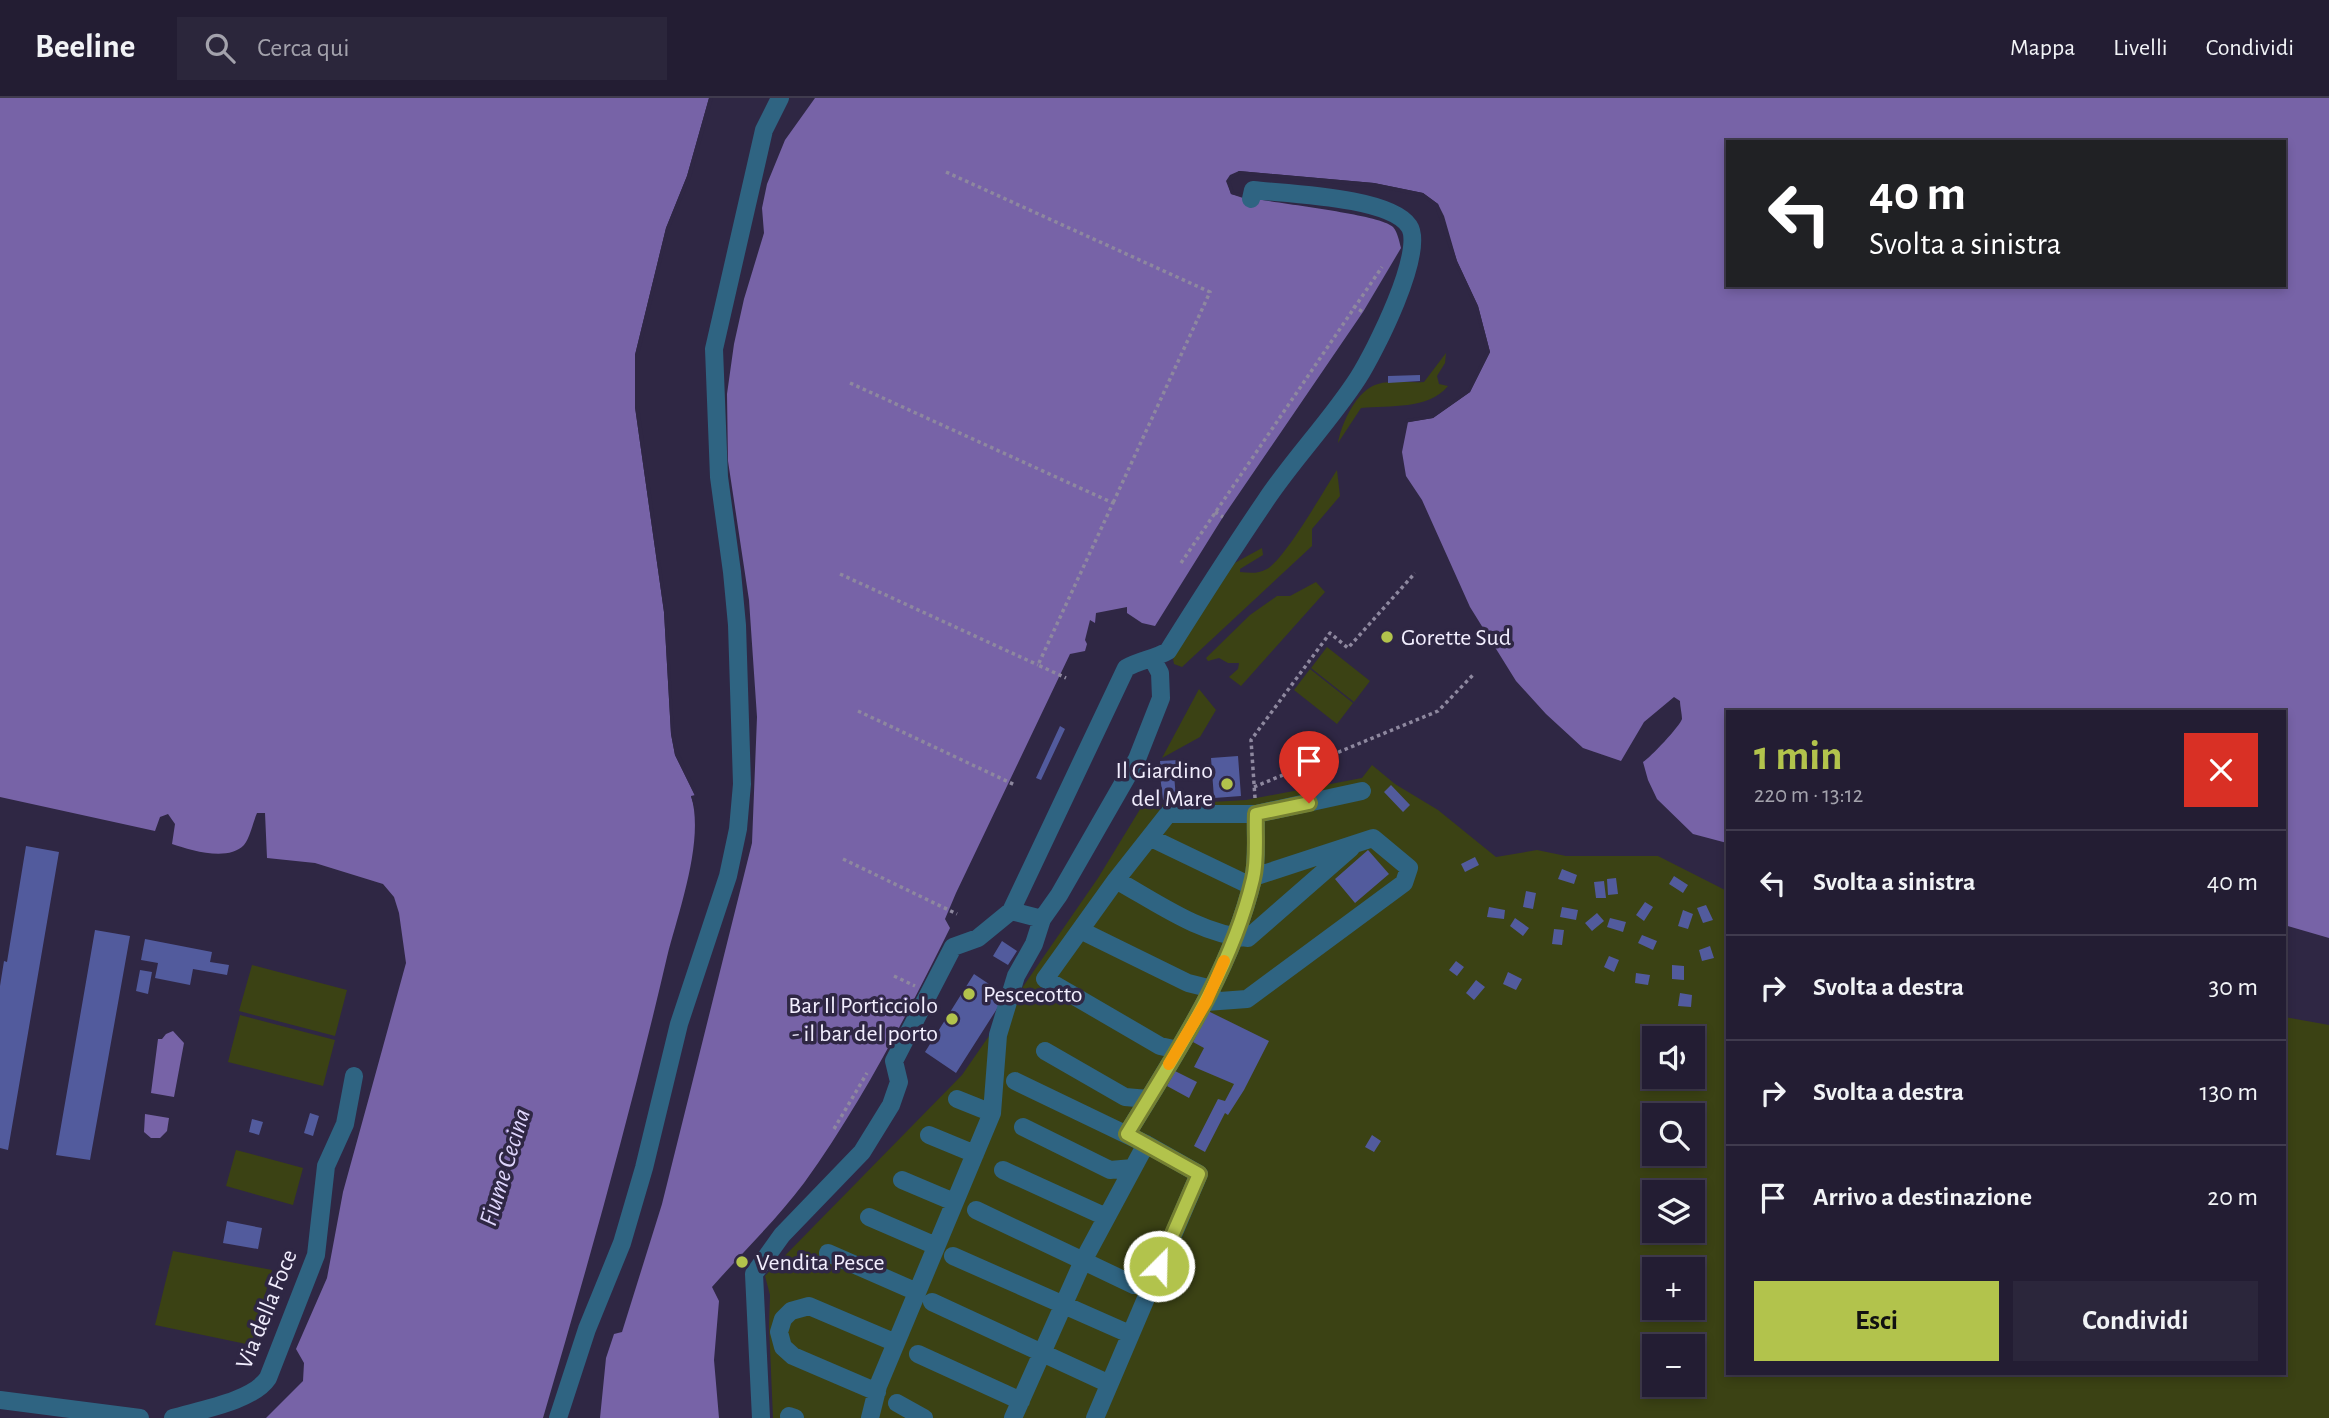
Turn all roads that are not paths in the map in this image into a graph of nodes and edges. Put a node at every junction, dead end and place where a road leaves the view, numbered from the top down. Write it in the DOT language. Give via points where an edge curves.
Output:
graph roads {
  1 [pos="780,98"];
  2 [pos="1251,199"];
  3 [pos="1153,660"];
  4 [pos="1362,791"];
  5 [pos="1256,814"];
  6 [pos="1151,838"];
  7 [pos="1356,844"];
  8 [pos="1116,880"];
  9 [pos="1252,881"];
  10 [pos="1011,911"];
  11 [pos="1042,919"];
  12 [pos="1080,930"];
  13 [pos="1234,937"];
  14 [pos="1209,996"];
  15 [pos="1178,1050"];
  16 [pos="1045,1051"];
  17 [pos="355,1076"];
  18 [pos="1015,1081"];
  19 [pos="957,1099"];
  20 [pos="1149,1099"];
  21 [pos="992,1113"];
  22 [pos="1023,1127"];
  23 [pos="1127,1134"];
  24 [pos="929,1135"];
  25 [pos="1146,1144"];
  26 [pos="975,1154"];
  27 [pos="1133,1168"];
  28 [pos="1003,1170"];
  29 [pos="902,1180"];
  30 [pos="954,1202"];
  31 [pos="976,1210"];
  32 [pos="869,1217"];
  33 [pos="1106,1217"];
  34 [pos="936,1246"];
  35 [pos="828,1253"];
  36 [pos="953,1256"];
  37 [pos="1083,1261"];
  38 [pos="1134,1285"];
  39 [pos="924,1297"];
  40 [pos="1063,1306"];
  41 [pos="1125,1332"];
  42 [pos="896,1343"];
  43 [pos="1042,1352"];
  44 [pos="918,1354"];
  45 [pos="1102,1381"];
  46 [pos="877,1392"];
  47 [pos="0,1400"];
  48 [pos="1021,1401"];
  49 [pos="897,1403"];
  50 [pos="140,1418"];
  51 [pos="173,1418"];
  52 [pos="558,1418"];
  53 [pos="761,1418"];
  54 [pos="870,1418"];
  55 [pos="924,1418"];
  56 [pos="1013,1418"];
  57 [pos="1095,1418"];
  1 -- 52 [label="street" via="764,130 714,349 719,478 737,625 742,784 738,829 728,876 679,1024 622,1243"];
  2 -- 3 [label="street" via="1253,190 1374,205 1400,216 1411,229 1408,276 1359,377 1279,480 1168,651"];
  3 -- 10 [label="street" via="1126,668"];
  3 -- 11 [label="street" via="1160,673 1161,698 1137,759"];
  4 -- 5 [label="street"];
  5 -- 6 [label="street" via="1168,814"];
  5 -- 9 [label="street"];
  6 -- 8 [label="street"];
  6 -- 9 [label="street"];
  7 -- 9 [label="street"];
  7 -- 13 [label="street" via="1248,938"];
  7 -- 14 [label="street" via="1373,838 1409,868 1404,883 1247,999"];
  8 -- 12 [label="street"];
  8 -- 13 [label="street" via="1199,925"];
  9 -- 13 [label="street"];
  10 -- 11 [label="street"];
  10 -- 53 [label="street" via="978,938 953,947 894,1061 899,1082 891,1105 862,1152 782,1235 754,1274"];
  11 -- 21 [label="street" via="1016,976 998,1035"];
  12 -- 14 [label="street"];
  12 -- 15 [label="street" via="1045,979 1160,1046"];
  13 -- 14 [label="street"];
  14 -- 15 [label="street"];
  15 -- 20 [label="street"];
  16 -- 20 [label="street" via="1125,1097"];
  17 -- 51 [label="street, Via della Foce" via="345,1124 326,1166 316,1255 268,1378 250,1394"];
  18 -- 23 [label="street"];
  19 -- 21 [label="street"];
  20 -- 23 [label="street"];
  21 -- 26 [label="street"];
  22 -- 27 [label="street" via="1110,1170"];
  23 -- 25 [label="street"];
  24 -- 26 [label="street"];
  25 -- 27 [label="street"];
  25 -- 57 [label="street" via="1199,1174"];
  26 -- 30 [label="street"];
  27 -- 33 [label="street"];
  28 -- 33 [label="street"];
  29 -- 30 [label="street"];
  30 -- 34 [label="street"];
  31 -- 37 [label="street"];
  32 -- 34 [label="street"];
  33 -- 37 [label="street"];
  34 -- 39 [label="street"];
  35 -- 39 [label="street"];
  36 -- 40 [label="street"];
  37 -- 38 [label="street"];
  37 -- 40 [label="street"];
  39 -- 42 [label="street"];
  39 -- 43 [label="street"];
  40 -- 41 [label="street"];
  40 -- 43 [label="street"];
  42 -- 46 [label="street"];
  42 -- 46 [label="street" via="808,1306 782,1319 783,1347 793,1356"];
  43 -- 45 [label="street"];
  43 -- 48 [label="street"];
  44 -- 48 [label="street"];
  46 -- 54 [label="street"];
  47 -- 50 [label="street"];
  48 -- 56 [label="street"];
  49 -- 55 [label="street"];
}
